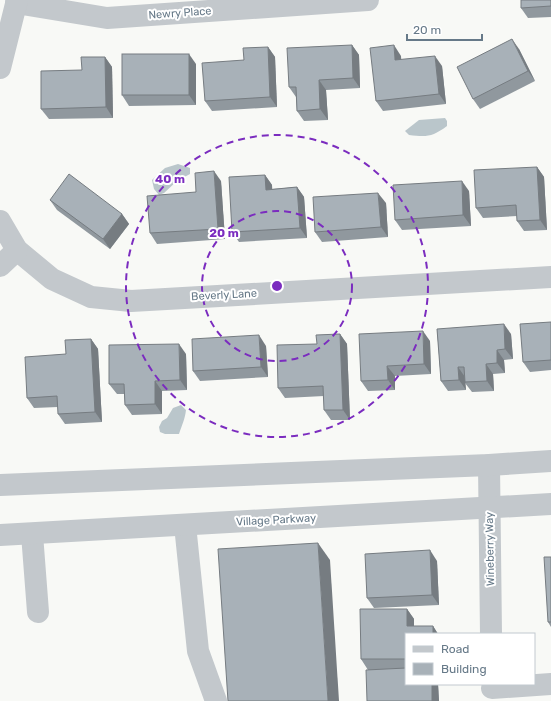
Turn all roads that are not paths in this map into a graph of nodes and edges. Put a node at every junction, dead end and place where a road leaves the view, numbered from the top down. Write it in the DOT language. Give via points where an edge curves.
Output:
graph roads {
  1 [pos="368,0"];
  2 [pos="16,1"];
  3 [pos="0,68"];
  4 [pos="0,221"];
  5 [pos="17,250"];
  6 [pos="0,266"];
  7 [pos="551,277"];
  8 [pos="551,460"];
  9 [pos="489,465"];
  10 [pos="0,485"];
  11 [pos="551,504"];
  12 [pos="490,507"];
  13 [pos="185,525"];
  14 [pos="32,534"];
  15 [pos="0,535"];
  16 [pos="38,612"];
  17 [pos="491,633"];
  18 [pos="551,684"];
  19 [pos="492,691"];
  20 [pos="216,701"];
  1 -- 2 [label="street, Newry Place" via="108,18"];
  2 -- 3 [label="street"];
  4 -- 5 [label="street, Beverly Lane"];
  5 -- 6 [label="street"];
  5 -- 7 [label="street, Beverly Lane" via="52,279 91,297 131,301"];
  8 -- 9 [label="street"];
  9 -- 10 [label="street"];
  9 -- 12 [label="street, Wineberry Way"];
  11 -- 12 [label="street, Village Parkway"];
  12 -- 13 [label="street, Village Parkway"];
  12 -- 17 [label="street, Wineberry Way"];
  13 -- 14 [label="street, Village Parkway"];
  13 -- 20 [label="street" via="198,651"];
  14 -- 15 [label="street, Village Parkway"];
  14 -- 16 [label="street"];
  18 -- 19 [label="street"];
}
